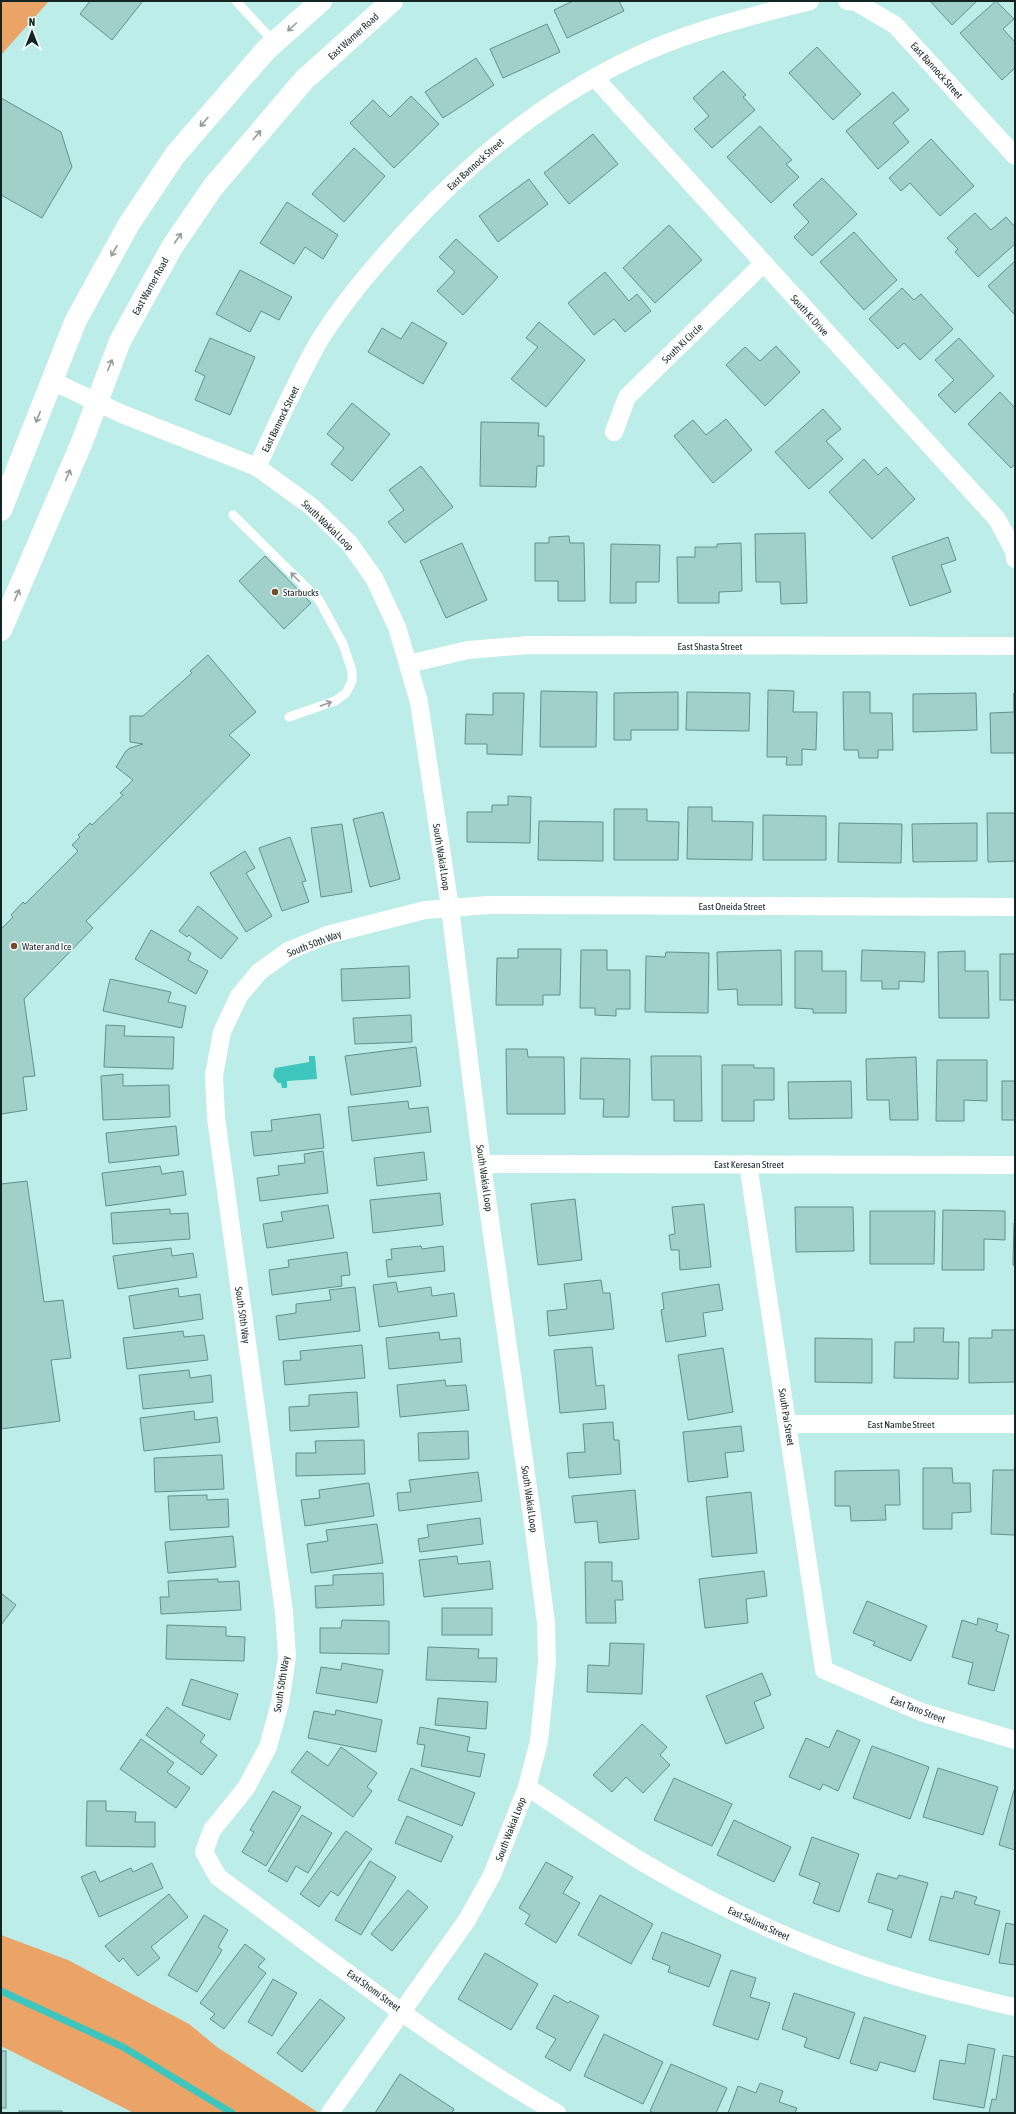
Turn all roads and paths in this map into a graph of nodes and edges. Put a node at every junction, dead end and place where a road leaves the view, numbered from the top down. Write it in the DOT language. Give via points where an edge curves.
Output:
graph roads {
  1 [pos="236,1"];
  2 [pos="392,1"];
  3 [pos="810,1"];
  4 [pos="847,1"];
  5 [pos="313,4"];
  6 [pos="275,43"];
  7 [pos="595,78"];
  8 [pos="1015,156"];
  9 [pos="763,264"];
  10 [pos="52,381"];
  11 [pos="96,401"];
  12 [pos="614,432"];
  13 [pos="257,467"];
  14 [pos="1,510"];
  15 [pos="233,515"];
  16 [pos="1015,559"];
  17 [pos="1,630"];
  18 [pos="1015,646"];
  19 [pos="408,664"];
  20 [pos="289,717"];
  21 [pos="1015,907"];
  22 [pos="450,908"];
  23 [pos="482,1164"];
  24 [pos="748,1164"];
  25 [pos="1015,1165"];
  26 [pos="788,1424"];
  27 [pos="1015,1424"];
  28 [pos="824,1670"];
  29 [pos="1015,1740"];
  30 [pos="527,1787"];
  31 [pos="204,1852"];
  32 [pos="1015,2007"];
  33 [pos="402,2011"];
  34 [pos="330,2113"];
  35 [pos="557,2113"];
  1 -- 6 [label="lane"];
  11 -- 2 [label="main road, East Warner Road, one-way" via="120,341 172,247 213,187 304,80"];
  3 -- 7 [label="street, East Bannock Street" via="676,39"];
  4 -- 8 [label="street, East Bannock Street" via="856,2 895,25"];
  5 -- 6 [label="main road, one-way"];
  6 -- 10 [label="main road, one-way" via="266,50 175,155 129,224 76,320"];
  7 -- 9 [label="street, South Ki Drive"];
  7 -- 13 [label="street, East Bannock Street" via="516,128 487,152 403,233 372,268 320,341"];
  9 -- 12 [label="street, South Ki Circle" via="627,396"];
  9 -- 16 [label="street, South Ki Drive" via="997,519 1014,551"];
  10 -- 11 [label="street, South Wakial Loop"];
  10 -- 14 [label="main road, one-way"];
  11 -- 13 [label="street, South Wakial Loop" via="122,414"];
  17 -- 11 [label="main road, East Warner Road, one-way" via="79,449"];
  13 -- 19 [label="street, South Wakial Loop" via="312,507 349,544 374,578 397,627"];
  20 -- 15 [label="lane, one-way" via="335,701 346,693 352,681 352,671 343,644 319,600"];
  18 -- 19 [label="street, East Shasta Street" via="529,645 468,650"];
  19 -- 22 [label="street, South Wakial Loop" via="419,702"];
  21 -- 22 [label="street, East Oneida Street" via="488,905"];
  22 -- 23 [label="street, South Wakial Loop"];
  22 -- 31 [label="street, South 50th Way" via="425,910 335,933 288,951 259,972 239,996 222,1032 214,1075 216,1118 284,1612 287,1657 280,1702 268,1747 246,1788 212,1830"];
  23 -- 24 [label="street, East Keresan Street"];
  23 -- 30 [label="street, South Wakial Loop" via="546,1623 547,1662 543,1709 539,1741"];
  24 -- 25 [label="street, East Keresan Street"];
  24 -- 26 [label="street, South Pai Street"];
  26 -- 27 [label="street, East Nambe Street"];
  26 -- 28 [label="street, South Pai Street"];
  28 -- 29 [label="street, East Tano Street" via="921,1712"];
  30 -- 32 [label="street, East Salinas Street" via="644,1863 726,1908 803,1943 860,1966 932,1988"];
  30 -- 33 [label="street, South Wakial Loop" via="492,1875 467,1920"];
  31 -- 33 [label="street, East Shomi Street" via="218,1877"];
  33 -- 34 [label="street, South Wakial Loop"];
  33 -- 35 [label="street, East Shomi Street" via="508,2085"];
}
